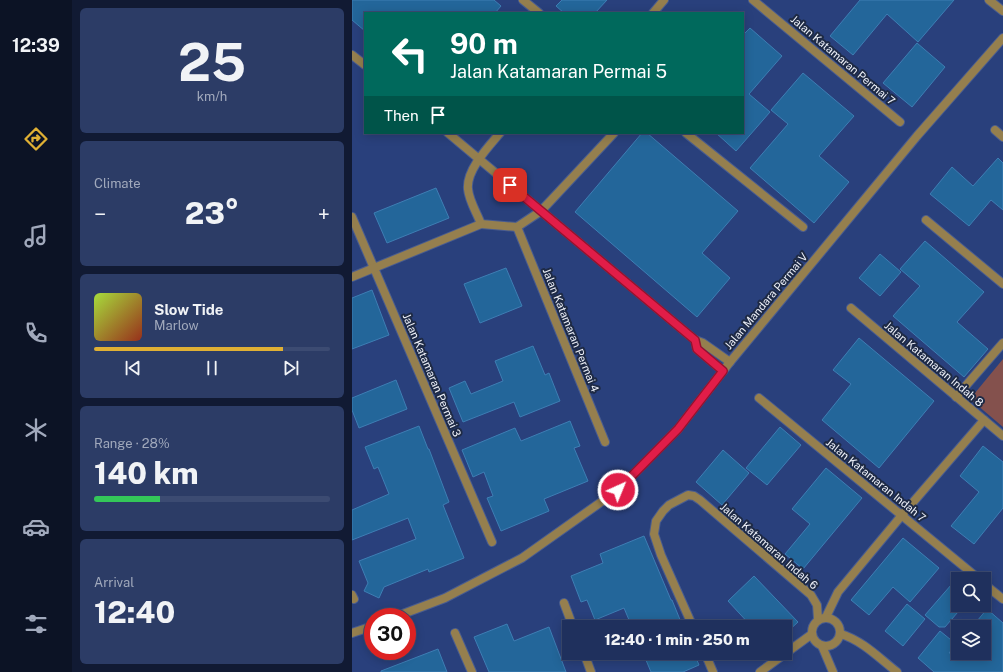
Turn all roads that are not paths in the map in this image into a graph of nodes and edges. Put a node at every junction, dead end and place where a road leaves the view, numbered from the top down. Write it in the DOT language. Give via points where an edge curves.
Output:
graph roads {
  1 [pos="523,0"];
  2 [pos="664,0"];
  3 [pos="753,0"];
  4 [pos="989,0"];
  5 [pos="1003,11"];
  6 [pos="538,12"];
  7 [pos="654,12"];
  8 [pos="1003,38"];
  9 [pos="352,55"];
  10 [pos="364,65"];
  11 [pos="900,122"];
  12 [pos="995,130"];
  13 [pos="449,134"];
  14 [pos="499,134"];
  15 [pos="613,134"];
  16 [pos="687,134"];
  17 [pos="1003,137"];
  18 [pos="478,158"];
  19 [pos="541,211"];
  20 [pos="352,217"];
  21 [pos="926,220"];
  22 [pos="481,224"];
  23 [pos="517,227"];
  24 [pos="803,227"];
  25 [pos="374,267"];
  26 [pos="352,277"];
  27 [pos="1003,284"];
  28 [pos="851,308"];
  29 [pos="695,340"];
  30 [pos="1003,343"];
  31 [pos="730,362"];
  32 [pos="723,371"];
  33 [pos="956,397"];
  34 [pos="759,398"];
  35 [pos="984,420"];
  36 [pos="1003,436"];
  37 [pos="605,442"];
  38 [pos="902,515"];
  39 [pos="492,542"];
  40 [pos="971,572"];
  41 [pos="991,590"];
  42 [pos="1003,600"];
  43 [pos="564,603"];
  44 [pos="416,609"];
  45 [pos="822,618"];
  46 [pos="571,620"];
  47 [pos="690,620"];
  48 [pos="364,629"];
  49 [pos="352,633"];
  50 [pos="455,633"];
  51 [pos="812,634"];
  52 [pos="841,634"];
  53 [pos="822,646"];
  54 [pos="587,660"];
  55 [pos="708,660"];
  56 [pos="472,672"];
  57 [pos="591,672"];
  58 [pos="713,672"];
  59 [pos="760,672"];
  60 [pos="834,672"];
  61 [pos="897,672"];
  1 -- 6 [label="street"];
  2 -- 7 [label="street"];
  3 -- 11 [label="street, Jalan Katamaran Permai 7"];
  4 -- 5 [label="street"];
  8 -- 31 [label="street, Jalan Mandara Permai V" via="917,136"];
  9 -- 10 [label="street"];
  12 -- 17 [label="street"];
  13 -- 18 [label="street"];
  14 -- 18 [label="street"];
  15 -- 19 [label="street"];
  16 -- 24 [label="street"];
  18 -- 19 [label="street"];
  18 -- 22 [label="street" via="468,188"];
  19 -- 23 [label="street"];
  19 -- 29 [label="street"];
  20 -- 25 [label="street, Jalan Katamaran Permai 3"];
  21 -- 27 [label="street"];
  22 -- 23 [label="street"];
  22 -- 25 [label="street"];
  23 -- 37 [label="street, Jalan Katamaran Permai 4"];
  25 -- 26 [label="street"];
  25 -- 39 [label="street, Jalan Katamaran Permai 3"];
  28 -- 33 [label="street, Jalan Katamaran Indah 8"];
  29 -- 31 [label="street" via="704,343"];
  29 -- 32 [label="street" via="697,349"];
  30 -- 33 [label="street"];
  31 -- 32 [label="street, Jalan Mandara Permai V"];
  32 -- 44 [label="street, Jalan Mandara Permai V" via="678,429 618,490 522,558 445,598"];
  33 -- 35 [label="street, Jalan Katamaran Indah 8"];
  34 -- 38 [label="street, Jalan Katamaran Indah 7"];
  35 -- 36 [label="street, Jalan Katamaran Indah 8"];
  35 -- 38 [label="street"];
  38 -- 40 [label="street, Jalan Katamaran Indah 7"];
  38 -- 45 [label="street" via="838,592"];
  41 -- 42 [label="street"];
  43 -- 46 [label="street"];
  45 -- 47 [label="street, Jalan Katamaran Indah 6" via="811,595 694,496 688,495 663,511 656,521 654,534"];
  45 -- 51 [label="street" via="813,626"];
  45 -- 52 [label="street" via="834,619"];
  48 -- 49 [label="street"];
  50 -- 56 [label="street"];
  51 -- 53 [label="street"];
  51 -- 59 [label="street"];
  52 -- 53 [label="street" via="838,641 831,646"];
  52 -- 61 [label="street" via="860,642"];
  53 -- 60 [label="street"];
  54 -- 57 [label="street"];
  55 -- 58 [label="street"];
}
